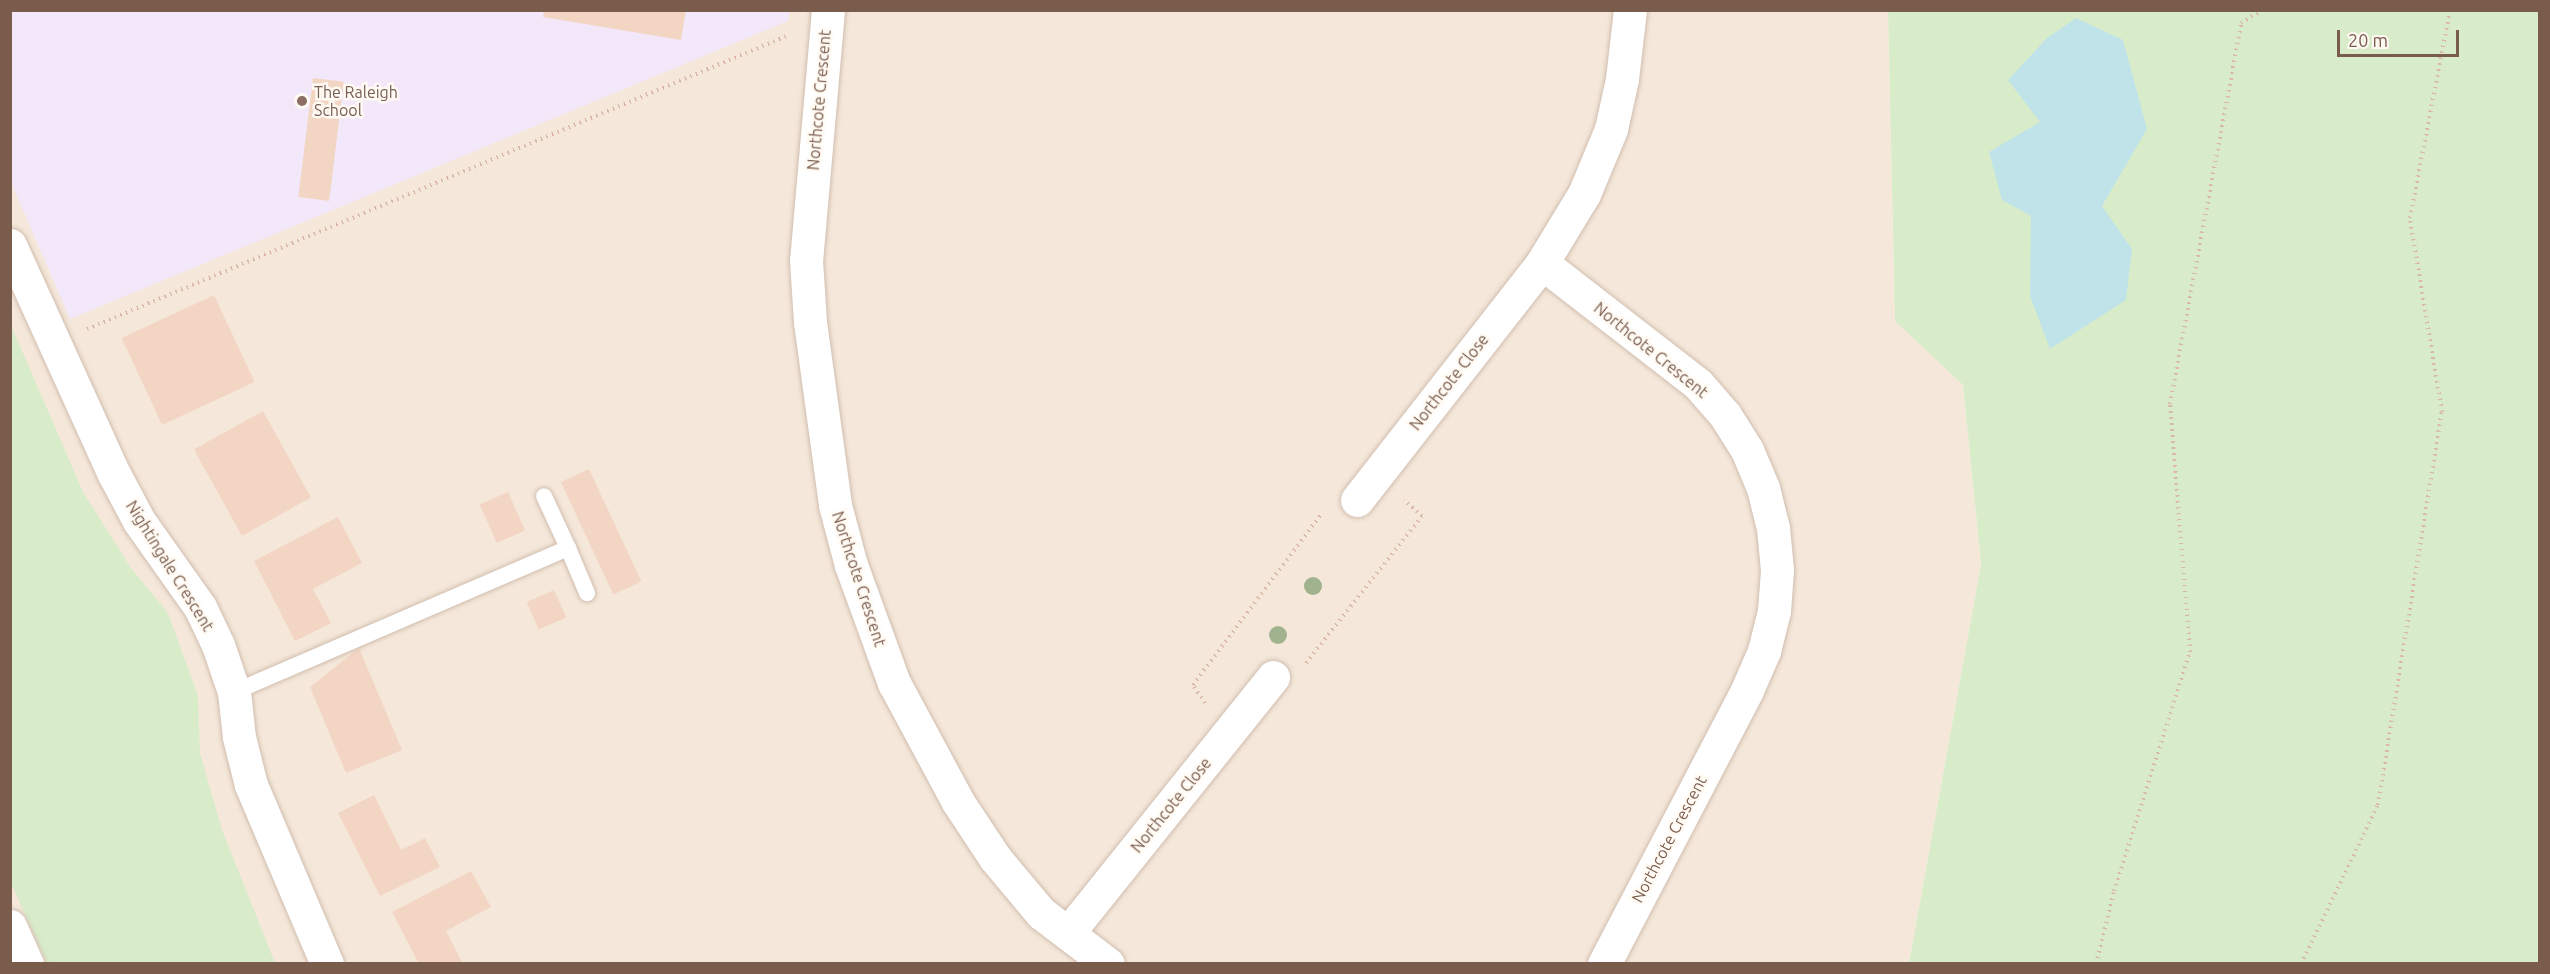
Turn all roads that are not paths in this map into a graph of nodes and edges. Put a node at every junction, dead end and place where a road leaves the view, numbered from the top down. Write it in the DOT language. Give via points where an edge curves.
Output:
graph roads {
  1 [pos="1630,10"];
  2 [pos="827,15"];
  3 [pos="10,245"];
  4 [pos="1542,263"];
  5 [pos="1367,488"];
  6 [pos="544,496"];
  7 [pos="568,548"];
  8 [pos="587,593"];
  9 [pos="1273,676"];
  10 [pos="234,692"];
  11 [pos="10,926"];
  12 [pos="1068,933"];
  13 [pos="27,963"];
  14 [pos="327,963"];
  15 [pos="1108,963"];
  16 [pos="1604,963"];
  1 -- 4 [label="street" via="1611,129 1584,194"];
  2 -- 12 [label="street, Northcote Crescent" via="806,260 810,322 833,494 851,566 894,682 958,801 995,858 1041,913"];
  3 -- 10 [label="street, Nightingale Crescent" via="114,474 139,521 200,607"];
  4 -- 5 [label="street, Northcote Close"];
  4 -- 16 [label="street, Northcote Crescent" via="1698,384 1748,450 1773,528 1775,591 1764,651 1748,690"];
  6 -- 7 [label="lane"];
  7 -- 8 [label="lane"];
  7 -- 10 [label="lane"];
  9 -- 12 [label="street, Northcote Close"];
  10 -- 14 [label="street, Nightingale Crescent" via="239,737 251,785"];
  11 -- 13 [label="street"];
  12 -- 15 [label="street, Northcote Crescent"];
}
